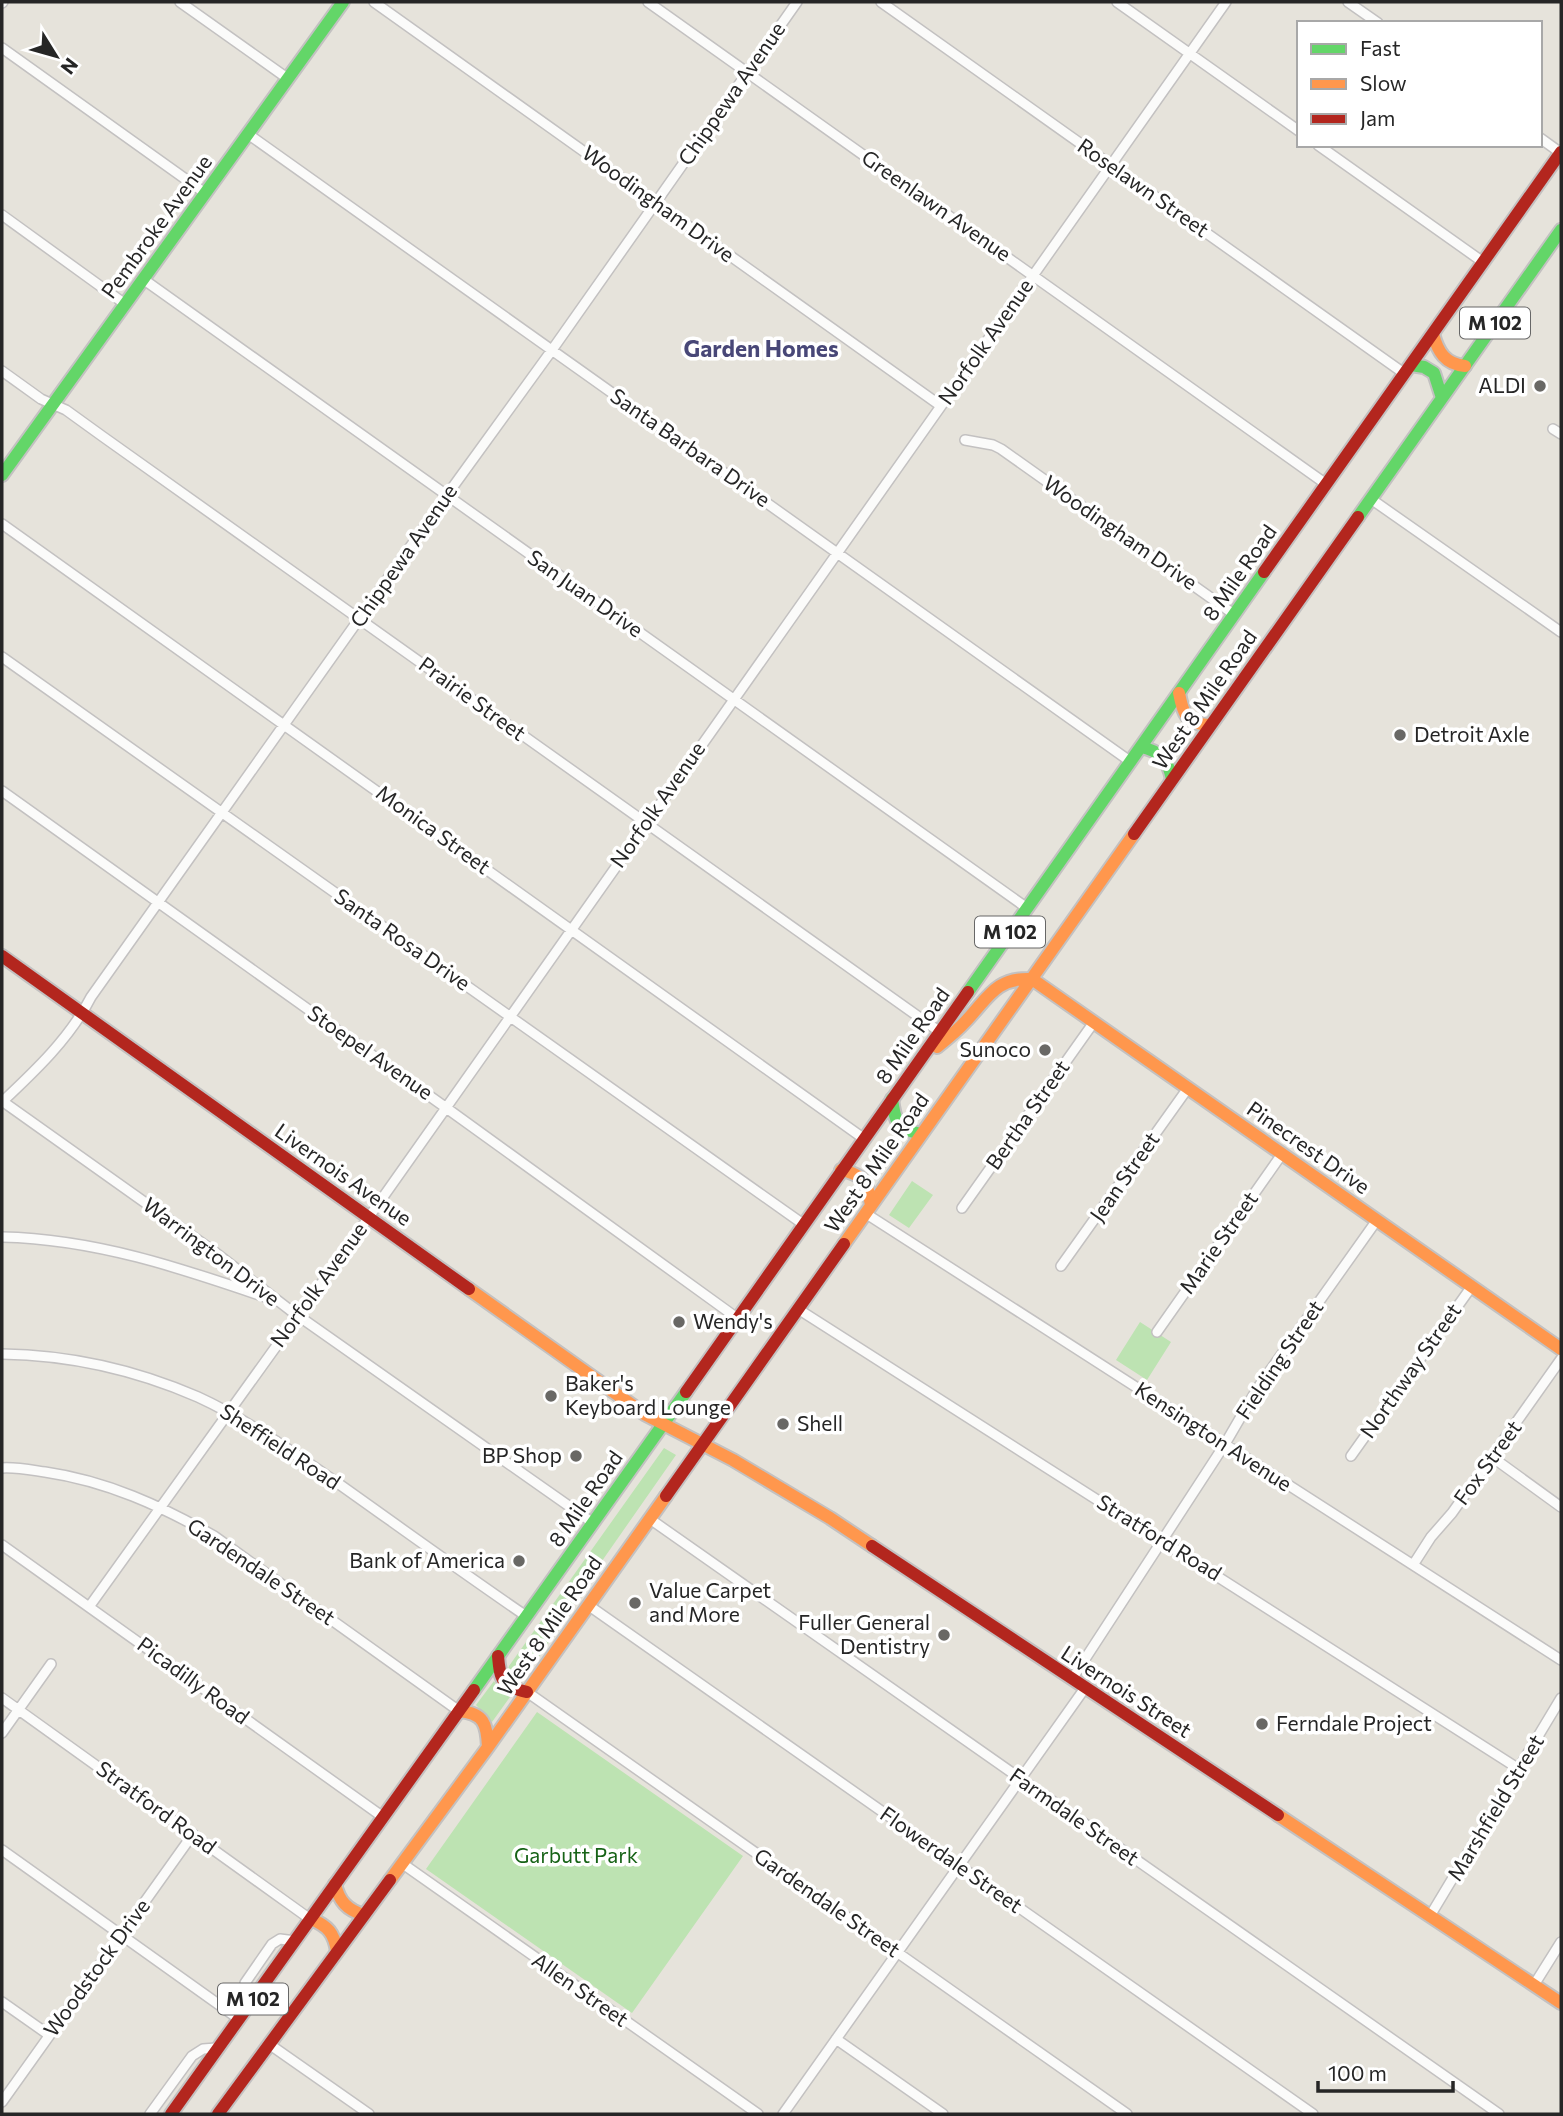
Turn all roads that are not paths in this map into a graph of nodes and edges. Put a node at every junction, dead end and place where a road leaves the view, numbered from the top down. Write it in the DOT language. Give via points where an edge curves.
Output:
graph roads {
  1 [pos="180,2"];
  2 [pos="343,2"];
  3 [pos="374,2"];
  4 [pos="648,2"];
  5 [pos="797,2"];
  6 [pos="881,2"];
  7 [pos="1117,2"];
  8 [pos="1226,2"];
  9 [pos="1348,2"];
  10 [pos="1375,21"];
  11 [pos="2,48"];
  12 [pos="1189,53"];
  13 [pos="747,72"];
  14 [pos="287,78"];
  15 [pos="1297,130"];
  16 [pos="248,134"];
  17 [pos="1542,139"];
  18 [pos="1321,147"];
  19 [pos="1561,152"];
  20 [pos="1110,164"];
  21 [pos="205,193"];
  22 [pos="656,203"];
  23 [pos="2,215"];
  24 [pos="1560,233"];
  25 [pos="1483,262"];
  26 [pos="1032,275"];
  27 [pos="143,279"];
  28 [pos="125,304"];
  29 [pos="1433,334"];
  30 [pos="552,350"];
  31 [pos="1465,366"];
  32 [pos="1408,370"];
  33 [pos="2,371"];
  34 [pos="1442,398"];
  35 [pos="52,404"];
  36 [pos="941,406"];
  37 [pos="965,440"];
  38 [pos="2,475"];
  39 [pos="1326,484"];
  40 [pos="447,495"];
  41 [pos="1371,499"];
  42 [pos="2,524"];
  43 [pos="837,553"];
  44 [pos="1234,615"];
  45 [pos="359,618"];
  46 [pos="1561,632"];
  47 [pos="2,657"];
  48 [pos="1179,694"];
  49 [pos="733,699"];
  50 [pos="285,724"];
  51 [pos="1210,725"];
  52 [pos="1141,747"];
  53 [pos="1131,762"];
  54 [pos="1172,779"];
  55 [pos="2,791"];
  56 [pos="222,813"];
  57 [pos="646,823"];
  58 [pos="158,903"];
  59 [pos="1027,908"];
  60 [pos="571,929"];
  61 [pos="2,956"];
  62 [pos="1032,979"];
  63 [pos="83,1013"];
  64 [pos="509,1016"];
  65 [pos="1094,1022"];
  66 [pos="940,1032"];
  67 [pos="914,1068"];
  68 [pos="1188,1087"];
  69 [pos="891,1099"];
  70 [pos="2,1101"];
  71 [pos="445,1107"];
  72 [pos="921,1134"];
  73 [pos="863,1139"];
  74 [pos="1282,1154"];
  75 [pos="841,1170"];
  76 [pos="962,1208"];
  77 [pos="868,1209"];
  78 [pos="369,1217"];
  79 [pos="1377,1220"];
  80 [pos="803,1224"];
  81 [pos="2,1237"];
  82 [pos="1061,1266"];
  83 [pos="1472,1286"];
  84 [pos="278,1301"];
  85 [pos="798,1309"];
  86 [pos="297,1315"];
  87 [pos="737,1318"];
  88 [pos="1157,1332"];
  89 [pos="1561,1349"];
  90 [pos="2,1354"];
  91 [pos="1561,1359"];
  92 [pos="228,1412"];
  93 [pos="663,1423"];
  94 [pos="703,1443"];
  95 [pos="1225,1444"];
  96 [pos="1351,1456"];
  97 [pos="1492,1457"];
  98 [pos="2,1468"];
  99 [pos="160,1507"];
  100 [pos="1561,1507"];
  101 [pos="650,1518"];
  102 [pos="593,1523"];
  103 [pos="1162,1540"];
  104 [pos="2,1545"];
  105 [pos="1413,1565"];
  106 [pos="588,1605"];
  107 [pos="89,1607"];
  108 [pos="526,1616"];
  109 [pos="498,1656"];
  110 [pos="1561,1660"];
  111 [pos="51,1664"];
  112 [pos="1072,1679"];
  113 [pos="1085,1688"];
  114 [pos="527,1692"];
  115 [pos="2,1698"];
  116 [pos="1561,1699"];
  117 [pos="18,1710"];
  118 [pos="459,1711"];
  119 [pos="2,1733"];
  120 [pos="488,1747"];
  121 [pos="1519,1769"];
  122 [pos="1020,1779"];
  123 [pos="383,1817"];
  124 [pos="193,1834"];
  125 [pos="2,1850"];
  126 [pos="403,1864"];
  127 [pos="959,1865"];
  128 [pos="335,1884"];
  129 [pos="364,1915"];
  130 [pos="1430,1916"];
  131 [pos="311,1919"];
  132 [pos="121,1935"];
  133 [pos="1561,1942"];
  134 [pos="337,1951"];
  135 [pos="898,1952"];
  136 [pos="1534,1985"];
  137 [pos="2,2002"];
  138 [pos="1561,2003"];
  139 [pos="239,2019"];
  140 [pos="49,2035"];
  141 [pos="836,2039"];
  142 [pos="268,2044"];
  143 [pos="218,2048"];
  144 [pos="2,2102"];
  145 [pos="150,2114"];
  146 [pos="171,2114"];
  147 [pos="218,2114"];
  148 [pos="369,2114"];
  149 [pos="758,2114"];
  150 [pos="783,2114"];
  151 [pos="943,2114"];
  152 [pos="1127,2114"];
  153 [pos="1313,2114"];
  154 [pos="1499,2114"];
  1 -- 14 [label="street"];
  2 -- 14 [label="main road, Pembroke Avenue"];
  3 -- 22 [label="street, Woodingham Drive"];
  4 -- 13 [label="street, Greenlawn Avenue"];
  5 -- 13 [label="street, Chippewa Avenue"];
  6 -- 20 [label="street, Roselawn Street"];
  7 -- 12 [label="street"];
  8 -- 12 [label="street, Norfolk Avenue"];
  9 -- 10 [label="street"];
  11 -- 21 [label="street"];
  12 -- 15 [label="street"];
  12 -- 20 [label="street, Norfolk Avenue"];
  13 -- 22 [label="street, Chippewa Avenue"];
  13 -- 26 [label="street, Greenlawn Avenue"];
  14 -- 16 [label="main road, Pembroke Avenue"];
  16 -- 21 [label="main road, Pembroke Avenue"];
  16 -- 30 [label="street, Santa Barbara Drive"];
  17 -- 19 [label="street"];
  18 -- 25 [label="street"];
  19 -- 25 [label="main road, 8 Mile Road / M 102"];
  20 -- 26 [label="street, Norfolk Avenue"];
  20 -- 32 [label="street, Roselawn Street"];
  21 -- 27 [label="main road, Pembroke Avenue"];
  22 -- 30 [label="street, Chippewa Avenue"];
  22 -- 36 [label="street, Woodingham Drive"];
  23 -- 28 [label="street"];
  24 -- 31 [label="main road, West 8 Mile Road / M 102"];
  25 -- 29 [label="main road, 8 Mile Road / M 102"];
  26 -- 36 [label="street, Norfolk Avenue"];
  26 -- 39 [label="street, Greenlawn Avenue"];
  27 -- 28 [label="main road, Pembroke Avenue"];
  27 -- 40 [label="street, San Juan Drive"];
  28 -- 35 [label="main road, Pembroke Avenue"];
  29 -- 31 [label="main road" via="1443,358"];
  29 -- 32 [label="main road, 8 Mile Road / M 102"];
  30 -- 40 [label="street, Chippewa Avenue"];
  30 -- 43 [label="street, Santa Barbara Drive"];
  31 -- 34 [label="main road, West 8 Mile Road / M 102"];
  32 -- 34 [label="main road" via="1424,367 1434,373"];
  32 -- 39 [label="main road, 8 Mile Road / M 102"];
  33 -- 35 [label="street, Prairie Street"];
  34 -- 41 [label="main road, West 8 Mile Road / M 102"];
  35 -- 38 [label="main road, Pembroke Avenue"];
  35 -- 45 [label="street, Prairie Street"];
  36 -- 43 [label="street, Norfolk Avenue"];
  37 -- 44 [label="street, Woodingham Drive" via="993,444"];
  39 -- 44 [label="main road, 8 Mile Road / M 102"];
  40 -- 45 [label="street, Chippewa Avenue"];
  40 -- 49 [label="street, San Juan Drive"];
  41 -- 46 [label="street"];
  41 -- 51 [label="main road, West 8 Mile Road / M 102"];
  42 -- 50 [label="street, Monica Street"];
  43 -- 49 [label="street, Norfolk Avenue"];
  43 -- 53 [label="street, Santa Barbara Drive"];
  44 -- 48 [label="main road, 8 Mile Road / M 102"];
  45 -- 50 [label="street, Chippewa Avenue"];
  45 -- 57 [label="street, Prairie Street"];
  47 -- 56 [label="street, Santa Rosa Drive"];
  48 -- 51 [label="main road" via="1189,720"];
  48 -- 52 [label="main road, 8 Mile Road / M 102"];
  49 -- 57 [label="street, Norfolk Avenue"];
  49 -- 59 [label="street, San Juan Drive"];
  50 -- 56 [label="street, Chippewa Avenue"];
  50 -- 60 [label="street, Monica Street"];
  51 -- 54 [label="main road, West 8 Mile Road / M 102"];
  52 -- 53 [label="main road, 8 Mile Road / M 102"];
  52 -- 54 [label="main road" via="1162,754"];
  53 -- 59 [label="main road, 8 Mile Road / M 102"];
  54 -- 62 [label="main road, West 8 Mile Road / M 102"];
  55 -- 58 [label="street, Stoepel Avenue"];
  56 -- 58 [label="street, Chippewa Avenue"];
  56 -- 64 [label="street, Santa Rosa Drive"];
  57 -- 60 [label="street, Norfolk Avenue"];
  57 -- 66 [label="street, Prairie Street"];
  58 -- 63 [label="street, Chippewa Avenue"];
  58 -- 71 [label="street, Stoepel Avenue"];
  59 -- 66 [label="main road, 8 Mile Road / M 102"];
  60 -- 64 [label="street, Norfolk Avenue"];
  60 -- 73 [label="street, Monica Street"];
  61 -- 63 [label="main road, Livernois Avenue"];
  62 -- 65 [label="main road, Pinecrest Drive"];
  62 -- 67 [label="main road" via="1013,979 994,989 968,1020"];
  62 -- 72 [label="main road, West 8 Mile Road / M 102"];
  63 -- 70 [label="street, Chippewa Avenue"];
  63 -- 78 [label="main road, Livernois Avenue"];
  64 -- 71 [label="street, Norfolk Avenue"];
  64 -- 80 [label="street, Santa Rosa Drive"];
  65 -- 68 [label="main road, Pinecrest Drive"];
  65 -- 76 [label="street, Bertha Street"];
  66 -- 67 [label="main road, 8 Mile Road / M 102"];
  67 -- 69 [label="main road, 8 Mile Road / M 102"];
  68 -- 74 [label="main road, Pinecrest Drive"];
  68 -- 82 [label="street, Jean Street"];
  69 -- 72 [label="main road" via="899,1126"];
  69 -- 73 [label="main road, 8 Mile Road / M 102"];
  70 -- 84 [label="street, Warrington Drive"];
  71 -- 78 [label="street, Norfolk Avenue"];
  71 -- 87 [label="street, Stoepel Avenue"];
  72 -- 77 [label="main road, West 8 Mile Road / M 102"];
  73 -- 75 [label="main road, 8 Mile Road / M 102"];
  74 -- 79 [label="main road, Pinecrest Drive"];
  74 -- 88 [label="street, Marie Street"];
  75 -- 77 [label="main road" via="863,1177 869,1190"];
  75 -- 80 [label="main road, 8 Mile Road / M 102"];
  77 -- 85 [label="main road, West 8 Mile Road / M 102"];
  77 -- 95 [label="street, Kensington Avenue"];
  78 -- 86 [label="street, Norfolk Avenue"];
  78 -- 93 [label="main road, Livernois Avenue"];
  79 -- 83 [label="main road, Pinecrest Drive"];
  79 -- 95 [label="street, Fielding Street" via="1257,1389"];
  80 -- 87 [label="main road, 8 Mile Road / M 102"];
  81 -- 84 [label="street" via="135,1255"];
  83 -- 89 [label="main road, Pinecrest Drive"];
  83 -- 96 [label="street, Northway Street"];
  84 -- 86 [label="street, Warrington Drive"];
  85 -- 94 [label="main road, West 8 Mile Road / M 102"];
  85 -- 103 [label="street, Stratford Road"];
  86 -- 92 [label="street, Norfolk Avenue"];
  86 -- 102 [label="street, Warrington Drive"];
  87 -- 93 [label="main road, 8 Mile Road / M 102"];
  90 -- 92 [label="street, Sheffield Road" via="56,1357 115,1368"];
  91 -- 97 [label="street, Fox Street"];
  92 -- 99 [label="street, Norfolk Avenue"];
  92 -- 108 [label="street, Sheffield Road"];
  93 -- 94 [label="main road, Livernois Street"];
  93 -- 102 [label="main road, 8 Mile Road / M 102"];
  94 -- 101 [label="main road, West 8 Mile Road / M 102"];
  94 -- 112 [label="main road, Livernois Street" via="831,1518"];
  95 -- 103 [label="street, Fielding Street"];
  95 -- 105 [label="street, Kensington Avenue"];
  97 -- 100 [label="street"];
  97 -- 105 [label="street, Fox Street"];
  98 -- 99 [label="street, Gardendale Street" via="82,1479"];
  99 -- 107 [label="street, Norfolk Avenue"];
  99 -- 118 [label="street, Gardendale Street" via="214,1536"];
  101 -- 106 [label="main road, West 8 Mile Road / M 102"];
  101 -- 122 [label="street, Farmdale Street"];
  102 -- 108 [label="main road, 8 Mile Road / M 102"];
  103 -- 112 [label="street, Fielding Street"];
  103 -- 121 [label="street, Stratford Road"];
  104 -- 107 [label="street, Picadilly Road"];
  105 -- 110 [label="street, Kensington Avenue"];
  106 -- 114 [label="main road, West 8 Mile Road / M 102"];
  106 -- 127 [label="street, Flowerdale Street"];
  107 -- 123 [label="street, Picadilly Road"];
  108 -- 109 [label="main road, 8 Mile Road / M 102"];
  109 -- 114 [label="main road" via="505,1685"];
  109 -- 118 [label="main road, 8 Mile Road / M 102"];
  111 -- 117 [label="street"];
  112 -- 113 [label="main road, Livernois Street"];
  113 -- 122 [label="street"];
  113 -- 130 [label="main road, Livernois Street"];
  114 -- 120 [label="main road, West 8 Mile Road / M 102"];
  114 -- 135 [label="street, Gardendale Street"];
  115 -- 117 [label="street, Stratford Road"];
  116 -- 121 [label="street, Marshfield Street"];
  117 -- 119 [label="street"];
  117 -- 124 [label="street, Stratford Road"];
  118 -- 120 [label="main road" via="481,1717"];
  118 -- 123 [label="main road, 8 Mile Road / M 102"];
  120 -- 126 [label="main road, West 8 Mile Road / M 102"];
  121 -- 130 [label="street, Marshfield Street"];
  122 -- 127 [label="street"];
  122 -- 154 [label="street, Farmdale Street"];
  123 -- 128 [label="main road, 8 Mile Road / M 102"];
  124 -- 131 [label="street, Stratford Road"];
  124 -- 132 [label="street, Woodstock Drive"];
  125 -- 132 [label="street"];
  126 -- 129 [label="main road, West 8 Mile Road / M 102"];
  126 -- 149 [label="street, Allen Street"];
  127 -- 135 [label="street"];
  127 -- 153 [label="street, Flowerdale Street"];
  128 -- 129 [label="main road" via="343,1906"];
  128 -- 131 [label="main road, 8 Mile Road / M 102"];
  129 -- 134 [label="main road, West 8 Mile Road / M 102"];
  130 -- 136 [label="main road, Livernois Street"];
  131 -- 134 [label="main road" via="332,1929"];
  131 -- 139 [label="main road, 8 Mile Road / M 102"];
  132 -- 139 [label="street"];
  132 -- 140 [label="street, Woodstock Drive"];
  133 -- 136 [label="street"];
  134 -- 142 [label="main road, West 8 Mile Road / M 102"];
  135 -- 141 [label="street"];
  135 -- 152 [label="street, Gardendale Street"];
  136 -- 138 [label="main road, Livernois Street"];
  137 -- 140 [label="street"];
  139 -- 143 [label="main road, 8 Mile Road / M 102"];
  140 -- 144 [label="street, Woodstock Drive"];
  141 -- 150 [label="street"];
  141 -- 151 [label="street"];
  142 -- 147 [label="main road, West 8 Mile Road / M 102"];
  142 -- 148 [label="street"];
  143 -- 145 [label="street, 8 Mile Road" via="192,2056"];
  143 -- 146 [label="main road, 8 Mile Road / M 102"];
}
